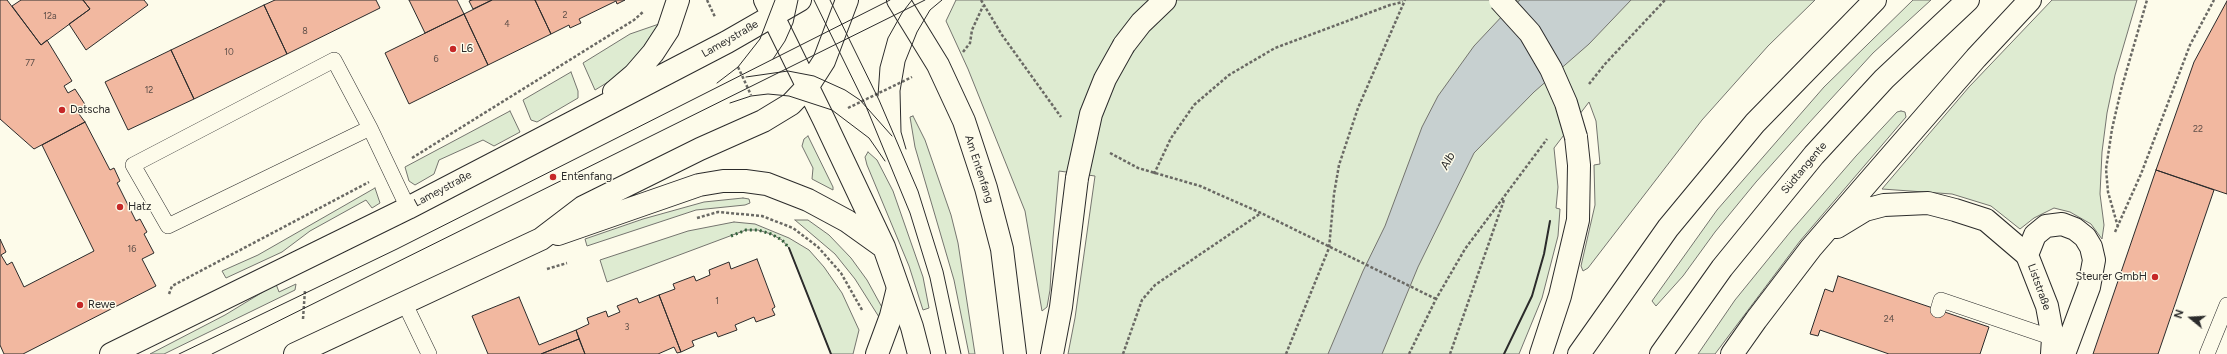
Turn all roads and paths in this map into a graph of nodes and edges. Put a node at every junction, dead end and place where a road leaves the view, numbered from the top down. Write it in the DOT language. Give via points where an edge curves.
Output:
graph roads {
  1 [pos="678,0"];
  2 [pos="707,0"];
  3 [pos="800,0"];
  4 [pos="847,0"];
  5 [pos="898,0"];
  6 [pos="981,0"];
  7 [pos="1165,0"];
  8 [pos="1500,0"];
  9 [pos="1665,0"];
  10 [pos="1875,0"];
  11 [pos="1968,0"];
  12 [pos="2030,0"];
  13 [pos="2147,0"];
  14 [pos="2214,0"];
  15 [pos="1404,1"];
  16 [pos="983,5"];
  17 [pos="768,8"];
  18 [pos="727,42"];
  19 [pos="938,65"];
  20 [pos="808,86"];
  21 [pos="1587,88"];
  22 [pos="1056,113"];
  23 [pos="587,115"];
  24 [pos="824,120"];
  25 [pos="763,121"];
  26 [pos="370,128"];
  27 [pos="1551,134"];
  28 [pos="1505,196"];
  29 [pos="408,208"];
  30 [pos="1261,213"];
  31 [pos="690,220"];
  32 [pos="2118,227"];
  33 [pos="541,239"];
  34 [pos="2112,239"];
  35 [pos="884,247"];
  36 [pos="1329,248"];
  37 [pos="1811,248"];
  38 [pos="2027,255"];
  39 [pos="571,261"];
  40 [pos="542,271"];
  41 [pos="305,286"];
  42 [pos="898,288"];
  43 [pos="1436,299"];
  44 [pos="404,302"];
  45 [pos="2227,305"];
  46 [pos="1938,310"];
  47 [pos="863,311"];
  48 [pos="303,320"];
  49 [pos="2056,349"];
  50 [pos="111,354"];
  51 [pos="295,354"];
  52 [pos="428,354"];
  53 [pos="877,354"];
  54 [pos="919,354"];
  55 [pos="1015,354"];
  56 [pos="1052,354"];
  57 [pos="1122,354"];
  58 [pos="1286,354"];
  59 [pos="1409,354"];
  60 [pos="1450,354"];
  61 [pos="1541,354"];
  62 [pos="1579,354"];
  63 [pos="1661,354"];
  64 [pos="1732,354"];
  65 [pos="2207,354"];
  1 -- 23 [label="main road" via="668,30 653,53 634,75"];
  2 -- 18 [label="path"];
  3 -- 17 [label="main road, Lameystraße"];
  4 -- 20 [label="main road" via="824,61"];
  5 -- 19 [label="main road, Am Entenfang"];
  6 -- 16 [label="path"];
  7 -- 56 [label="main road, bridge" via="1141,23 1124,45 1105,79 1091,114 1077,178 1061,307"];
  8 -- 61 [label="main road, bridge" via="1530,33 1551,69 1566,103 1576,138 1579,165 1578,220 1560,296"];
  9 -- 21 [label="path" via="1605,64"];
  10 -- 62 [label="main road" via="1755,123 1668,228"];
  11 -- 63 [label="main road, Südtangente" via="1884,79 1814,155 1722,268"];
  12 -- 37 [label="main road" via="1976,58"];
  13 -- 32 [label="path" via="2121,90 2106,169 2108,192"];
  14 -- 32 [label="path" via="2190,45"];
  15 -- 30 [label="path" via="1276,48 1229,75 1194,105 1171,138 1154,174 1200,186"];
  15 -- 36 [label="path" via="1358,108 1339,165"];
  16 -- 19 [label="path" via="972,30 970,43 964,52"];
  16 -- 22 [label="path"];
  17 -- 18 [label="main road, Lameystraße"];
  17 -- 20 [label="main road"];
  18 -- 23 [label="main road, Lameystraße"];
  18 -- 25 [label="path"];
  19 -- 24 [label="path"];
  19 -- 55 [label="main road, Am Entenfang" via="964,121 986,188 1002,249"];
  20 -- 24 [label="main road"];
  20 -- 25 [label="main road" via="791,104"];
  23 -- 29 [label="main road, Lameystraße"];
  24 -- 35 [label="main road"];
  25 -- 33 [label="main road" via="583,207"];
  26 -- 26 [label="lane" via="334,60 134,165 168,226"];
  26 -- 29 [label="lane"];
  27 -- 28 [label="path"];
  28 -- 43 [label="path" via="1465,249"];
  28 -- 60 [label="path"];
  29 -- 50 [label="main road, Lameystraße"];
  30 -- 36 [label="path"];
  30 -- 57 [label="path" via="1155,285 1142,300"];
  31 -- 47 [label="path" via="718,212 762,216 793,228 818,247 841,273"];
  32 -- 34 [label="path"];
  33 -- 35 [label="main road" via="699,185 745,181 767,184 808,200 847,221"];
  33 -- 44 [label="main road"];
  35 -- 42 [label="main road"];
  36 -- 43 [label="path"];
  36 -- 58 [label="path"];
  37 -- 38 [label="main road" via="1837,226 1866,210 1884,205 1928,203 1986,220"];
  37 -- 64 [label="main road"];
  38 -- 49 [label="main road, Liststraße" via="2047,306"];
  38 -- 49 [label="main road, Liststraße" via="2035,235 2046,226 2062,224 2075,229 2085,237 2091,247 2094,260 2089,287"];
  39 -- 40 [label="path"];
  41 -- 48 [label="path"];
  42 -- 53 [label="main road"];
  42 -- 54 [label="main road"];
  43 -- 59 [label="path"];
  44 -- 51 [label="main road"];
  44 -- 52 [label="lane"];
  45 -- 65 [label="lane"];
  46 -- 49 [label="lane" via="1941,300"];
}
